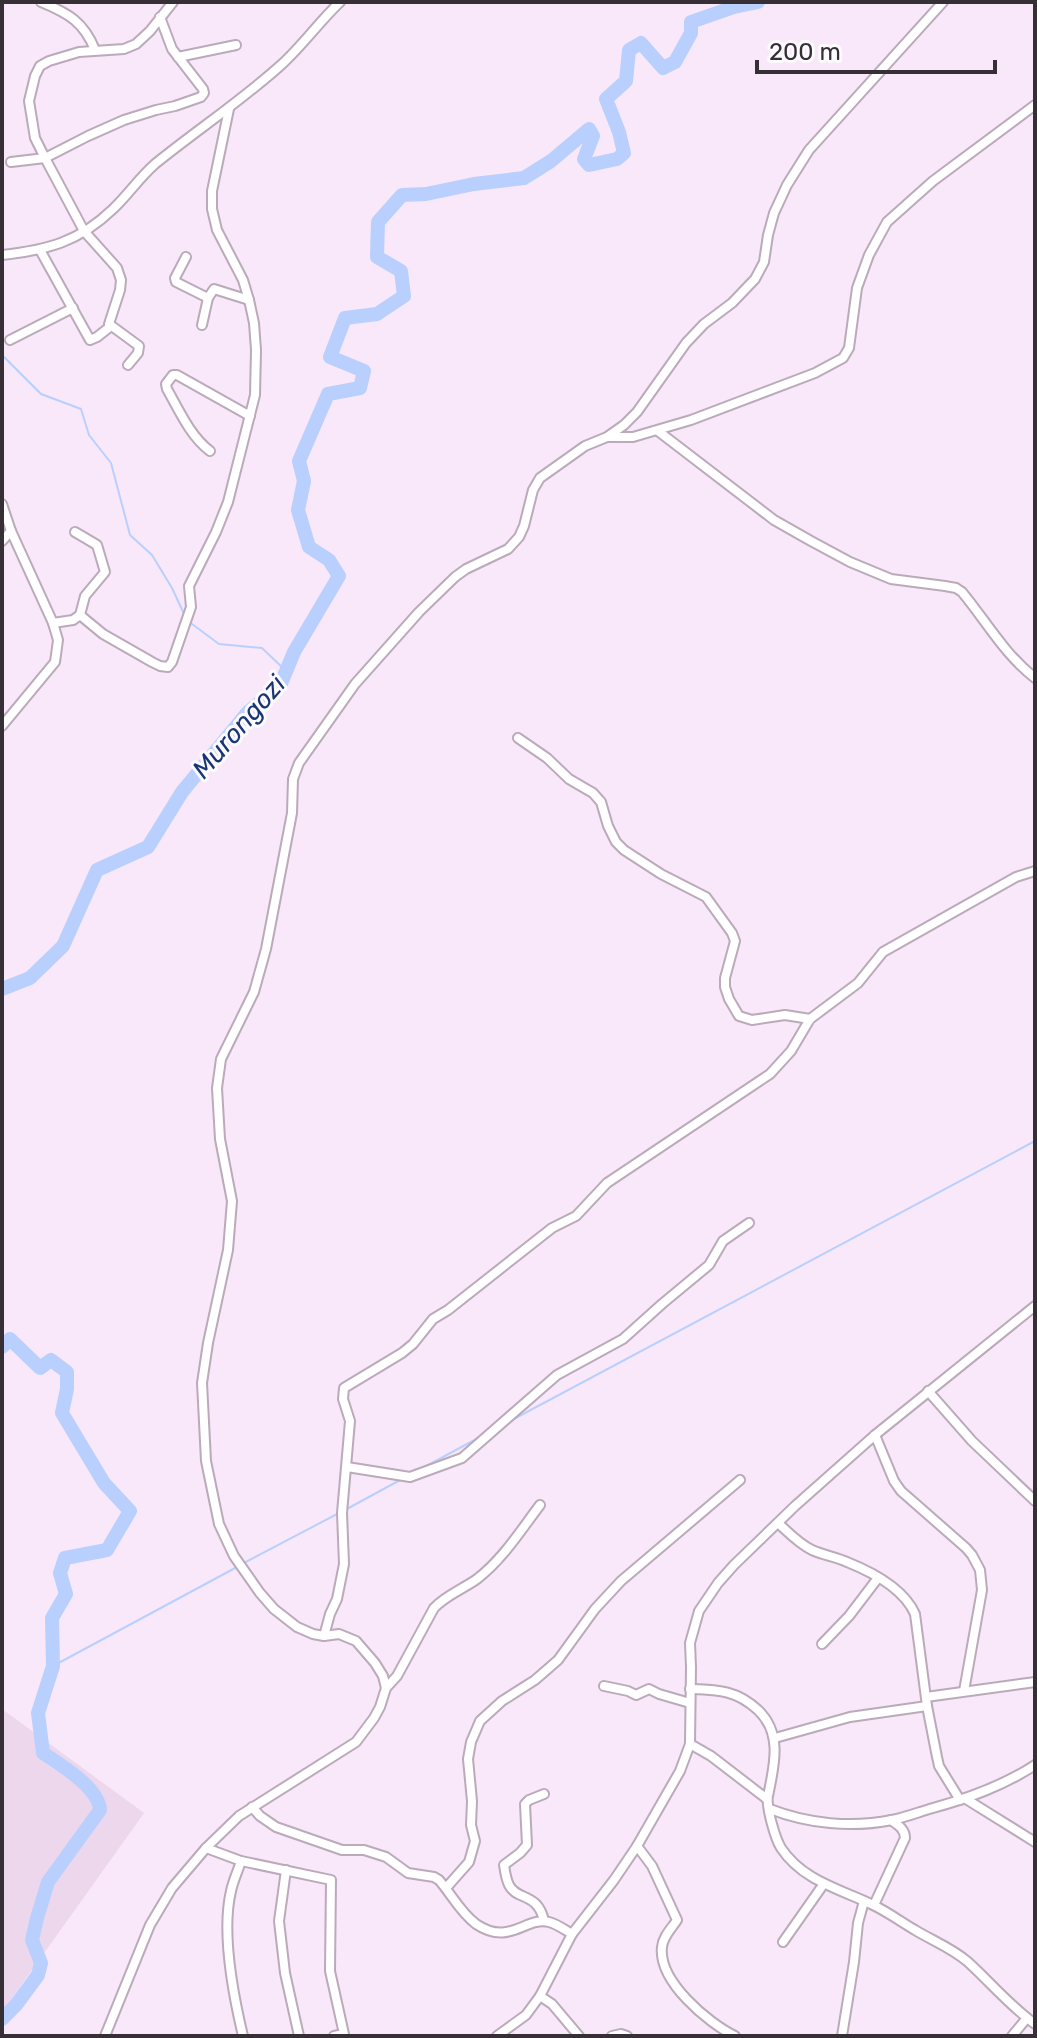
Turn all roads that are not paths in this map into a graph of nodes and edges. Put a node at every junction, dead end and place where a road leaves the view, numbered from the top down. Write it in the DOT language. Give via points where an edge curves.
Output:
graph roads {
  1 [pos="41,2"];
  2 [pos="173,2"];
  3 [pos="340,2"];
  4 [pos="943,2"];
  5 [pos="160,17"];
  6 [pos="236,45"];
  7 [pos="95,50"];
  8 [pos="178,57"];
  9 [pos="1035,105"];
  10 [pos="229,109"];
  11 [pos="45,158"];
  12 [pos="11,162"];
  13 [pos="84,231"];
  14 [pos="40,250"];
  15 [pos="2,255"];
  16 [pos="186,257"];
  17 [pos="208,298"];
  18 [pos="249,300"];
  19 [pos="73,308"];
  20 [pos="202,325"];
  21 [pos="111,326"];
  22 [pos="10,340"];
  23 [pos="128,365"];
  24 [pos="250,416"];
  25 [pos="658,431"];
  26 [pos="607,437"];
  27 [pos="210,451"];
  28 [pos="2,504"];
  29 [pos="5,522"];
  30 [pos="11,531"];
  31 [pos="75,532"];
  32 [pos="2,541"];
  33 [pos="80,615"];
  34 [pos="53,623"];
  35 [pos="1035,678"];
  36 [pos="2,726"];
  37 [pos="518,738"];
  38 [pos="1035,871"];
  39 [pos="810,1019"];
  40 [pos="749,1223"];
  41 [pos="1035,1306"];
  42 [pos="928,1391"];
  43 [pos="875,1435"];
  44 [pos="347,1467"];
  45 [pos="740,1480"];
  46 [pos="1035,1501"];
  47 [pos="540,1505"];
  48 [pos="778,1523"];
  49 [pos="878,1578"];
  50 [pos="324,1636"];
  51 [pos="822,1644"];
  52 [pos="1035,1682"];
  53 [pos="604,1686"];
  54 [pos="386,1688"];
  55 [pos="690,1689"];
  56 [pos="964,1691"];
  57 [pos="926,1702"];
  58 [pos="690,1703"];
  59 [pos="775,1738"];
  60 [pos="690,1744"];
  61 [pos="1035,1765"];
  62 [pos="544,1794"];
  63 [pos="767,1799"];
  64 [pos="963,1800"];
  65 [pos="252,1807"];
  66 [pos="770,1809"];
  67 [pos="891,1820"];
  68 [pos="1035,1842"];
  69 [pos="637,1846"];
  70 [pos="206,1848"];
  71 [pos="241,1861"];
  72 [pos="286,1870"];
  73 [pos="823,1885"];
  74 [pos="446,1888"];
  75 [pos="864,1901"];
  76 [pos="874,1905"];
  77 [pos="544,1921"];
  78 [pos="572,1934"];
  79 [pos="783,1942"];
  80 [pos="540,1996"];
  81 [pos="1031,2021"];
  82 [pos="105,2036"];
  83 [pos="243,2036"];
  84 [pos="299,2036"];
  85 [pos="334,2036"];
  86 [pos="497,2036"];
  87 [pos="579,2036"];
  88 [pos="612,2036"];
  89 [pos="627,2036"];
  90 [pos="735,2036"];
  91 [pos="842,2036"];
  92 [pos="1012,2036"];
  1 -- 7 [label="street" via="73,17"];
  2 -- 5 [label="street"];
  3 -- 10 [label="street" via="284,63"];
  4 -- 26 [label="street" via="809,150 774,213 755,279 686,343 637,412"];
  5 -- 7 [label="street" via="136,44"];
  5 -- 8 [label="street"];
  6 -- 8 [label="street"];
  7 -- 11 [label="street" via="49,61 35,76 29,101 35,138"];
  8 -- 11 [label="street" via="203,89 201,97 124,120"];
  9 -- 25 [label="street" via="887,222 857,288 843,358 765,394"];
  10 -- 13 [label="street" via="143,174 115,208"];
  10 -- 18 [label="street" via="212,209"];
  11 -- 12 [label="street"];
  11 -- 13 [label="street"];
  13 -- 14 [label="street"];
  13 -- 21 [label="street" via="111,259 121,280"];
  14 -- 15 [label="street"];
  14 -- 19 [label="street"];
  16 -- 17 [label="street" via="176,282"];
  17 -- 18 [label="street" via="214,289"];
  17 -- 20 [label="street"];
  18 -- 24 [label="street" via="256,362"];
  19 -- 21 [label="street" via="90,340"];
  19 -- 22 [label="street"];
  21 -- 23 [label="street" via="139,346"];
  24 -- 27 [label="street" via="173,375 167,389 187,425"];
  24 -- 33 [label="street" via="228,502 189,586 191,607 168,667 103,634"];
  25 -- 26 [label="street"];
  25 -- 35 [label="street" via="774,520 837,555 891,579 956,588"];
  26 -- 50 [label="street" via="540,478 519,537 508,549 455,577 419,612 355,684 299,763 266,949 254,992 221,1059 220,1139 232,1201 228,1250 202,1383 206,1461 219,1524 234,1556 274,1609 297,1627"];
  28 -- 29 [label="street"];
  29 -- 30 [label="street"];
  30 -- 32 [label="street"];
  30 -- 34 [label="street"];
  31 -- 33 [label="street" via="97,545 105,572 85,596"];
  33 -- 34 [label="street"];
  34 -- 36 [label="street" via="58,640 55,662"];
  37 -- 39 [label="street" via="593,793 624,850 706,897 735,941 725,987 739,1016"];
  38 -- 39 [label="street" via="883,952 858,983"];
  39 -- 44 [label="street" via="770,1074 607,1183 576,1216 552,1228 433,1319 402,1353 344,1388 350,1421"];
  40 -- 44 [label="street" via="723,1241 709,1265 623,1339 562,1371 462,1458 410,1477"];
  41 -- 42 [label="street"];
  42 -- 43 [label="street"];
  42 -- 46 [label="street"];
  43 -- 48 [label="street"];
  43 -- 56 [label="street" via="901,1491 966,1548 980,1570 982,1590"];
  44 -- 50 [label="street" via="344,1564"];
  45 -- 74 [label="street" via="621,1581 558,1660 480,1721 468,1759 475,1841 469,1862"];
  47 -- 54 [label="street" via="492,1566 439,1602"];
  48 -- 49 [label="street" via="808,1548"];
  48 -- 55 [label="street" via="734,1565 699,1611 690,1643"];
  49 -- 51 [label="street"];
  49 -- 57 [label="street" via="915,1614"];
  50 -- 54 [label="street" via="339,1634 356,1641 375,1663"];
  52 -- 56 [label="street"];
  53 -- 58 [label="street" via="636,1695 649,1689"];
  54 -- 65 [label="street" via="374,1718 356,1742"];
  55 -- 58 [label="street"];
  55 -- 59 [label="street" via="740,1697 765,1716"];
  56 -- 57 [label="street"];
  57 -- 59 [label="street"];
  57 -- 64 [label="street" via="939,1766"];
  58 -- 60 [label="street"];
  59 -- 63 [label="street"];
  60 -- 63 [label="street"];
  60 -- 69 [label="street"];
  61 -- 64 [label="street"];
  62 -- 77 [label="street" via="525,1804 527,1845 504,1865 509,1886 533,1901"];
  63 -- 66 [label="street"];
  64 -- 67 [label="street"];
  64 -- 68 [label="street"];
  65 -- 70 [label="street"];
  65 -- 74 [label="street" via="276,1827 342,1850 386,1857 408,1873 434,1877"];
  66 -- 67 [label="street" via="825,1824"];
  66 -- 73 [label="street" via="783,1850"];
  67 -- 76 [label="street" via="900,1825 905,1838"];
  69 -- 78 [label="street"];
  69 -- 90 [label="street" via="677,1917 662,1946 668,1976 702,2014"];
  70 -- 71 [label="street"];
  70 -- 82 [label="street" via="150,1925"];
  71 -- 72 [label="street"];
  71 -- 83 [label="street" via="230,1892 228,1938"];
  72 -- 84 [label="street" via="279,1921"];
  72 -- 85 [label="street" via="331,1880 330,1971 344,2034"];
  73 -- 75 [label="street"];
  73 -- 79 [label="street"];
  74 -- 77 [label="street" via="459,1908 484,1928 505,1933"];
  75 -- 76 [label="street"];
  75 -- 91 [label="street"];
  76 -- 81 [label="street" via="965,1959"];
  77 -- 78 [label="street"];
  78 -- 80 [label="street"];
  80 -- 86 [label="street" via="526,2015"];
  80 -- 87 [label="street"];
  81 -- 92 [label="street"];
  88 -- 89 [label="street"];
}
